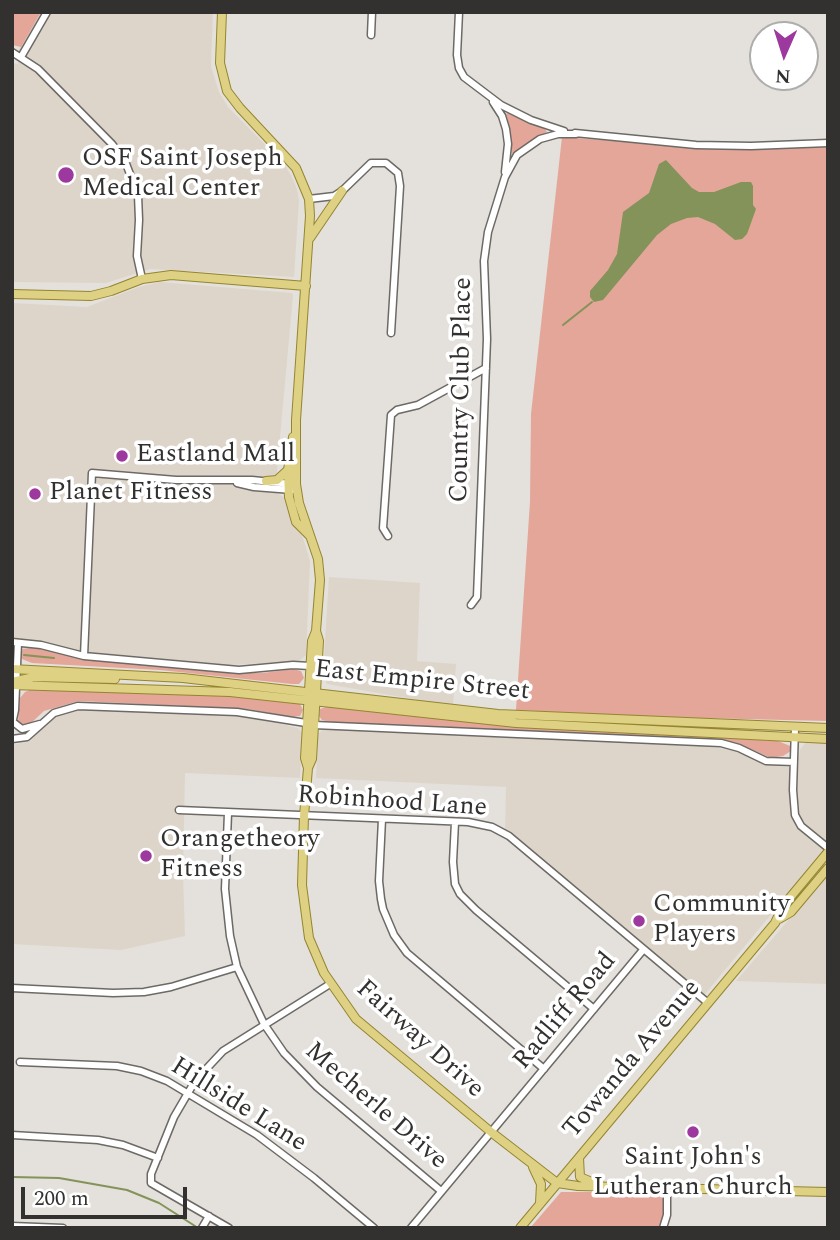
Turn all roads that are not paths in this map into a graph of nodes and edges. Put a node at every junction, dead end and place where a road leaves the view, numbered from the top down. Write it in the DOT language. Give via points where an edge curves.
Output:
graph roads {
  1 [pos="47,12"];
  2 [pos="222,12"];
  3 [pos="372,12"];
  4 [pos="459,12"];
  5 [pos="371,35"];
  6 [pos="12,52"];
  7 [pos="21,57"];
  8 [pos="490,98"];
  9 [pos="576,134"];
  10 [pos="828,143"];
  11 [pos="505,177"];
  12 [pos="342,191"];
  13 [pos="310,199"];
  14 [pos="309,241"];
  15 [pos="142,279"];
  16 [pos="306,286"];
  17 [pos="12,294"];
  18 [pos="391,333"];
  19 [pos="486,368"];
  20 [pos="296,420"];
  21 [pos="288,470"];
  22 [pos="266,481"];
  23 [pos="232,482"];
  24 [pos="292,487"];
  25 [pos="388,536"];
  26 [pos="471,606"];
  27 [pos="316,631"];
  28 [pos="15,642"];
  29 [pos="83,656"];
  30 [pos="310,666"];
  31 [pos="14,678"];
  32 [pos="312,696"];
  33 [pos="13,723"];
  34 [pos="42,723"];
  35 [pos="310,724"];
  36 [pos="795,728"];
  37 [pos="828,728"];
  38 [pos="12,739"];
  39 [pos="795,739"];
  40 [pos="828,739"];
  41 [pos="794,762"];
  42 [pos="179,810"];
  43 [pos="228,813"];
  44 [pos="304,816"];
  45 [pos="382,819"];
  46 [pos="455,822"];
  47 [pos="828,850"];
  48 [pos="828,868"];
  49 [pos="779,919"];
  50 [pos="643,950"];
  51 [pos="237,967"];
  52 [pos="330,984"];
  53 [pos="12,988"];
  54 [pos="708,1003"];
  55 [pos="594,1009"];
  56 [pos="264,1024"];
  57 [pos="20,1062"];
  58 [pos="544,1069"];
  59 [pos="187,1092"];
  60 [pos="491,1132"];
  61 [pos="12,1135"];
  62 [pos="158,1158"];
  63 [pos="579,1158"];
  64 [pos="532,1164"];
  65 [pos="557,1183"];
  66 [pos="603,1186"];
  67 [pos="667,1187"];
  68 [pos="441,1191"];
  69 [pos="828,1192"];
  70 [pos="540,1203"];
  71 [pos="209,1216"];
  72 [pos="12,1226"];
  73 [pos="63,1228"];
  74 [pos="202,1228"];
  75 [pos="229,1228"];
  76 [pos="374,1228"];
  77 [pos="411,1228"];
  78 [pos="520,1228"];
  79 [pos="663,1228"];
  1 -- 7 [label="street"];
  2 -- 13 [label="main road" via="220,63 227,91 296,168"];
  3 -- 5 [label="street"];
  4 -- 8 [label="street, Country Club Place" via="459,68"];
  6 -- 7 [label="street"];
  7 -- 15 [label="street" via="38,69 125,161 138,195 137,256"];
  8 -- 9 [label="street, Country Club Place" via="531,120"];
  8 -- 11 [label="street, Country Club Place" via="506,129"];
  9 -- 10 [label="street, Country Club Place" via="696,145"];
  9 -- 11 [label="street, Country Club Place" via="558,134 531,144 517,155"];
  11 -- 19 [label="street, Country Club Place" via="485,248"];
  12 -- 13 [label="street"];
  12 -- 14 [label="main road"];
  12 -- 18 [label="street" via="371,163 389,164 399,176"];
  13 -- 14 [label="main road, Fairway Drive"];
  14 -- 16 [label="main road, Fairway Drive"];
  15 -- 16 [label="main road" via="179,275"];
  15 -- 17 [label="main road" via="91,296"];
  16 -- 20 [label="main road, Fairway Drive"];
  19 -- 25 [label="street" via="391,415 383,528"];
  19 -- 26 [label="street, Country Club Place" via="477,597"];
  20 -- 21 [label="main road, Fairway Drive"];
  20 -- 24 [label="main road, Fairway Drive"];
  21 -- 22 [label="main road" via="277,480"];
  21 -- 24 [label="main road, Fairway Drive"];
  22 -- 23 [label="street"];
  22 -- 24 [label="street"];
  23 -- 24 [label="street"];
  23 -- 29 [label="street" via="92,473"];
  24 -- 27 [label="main road, Fairway Drive" via="296,522 317,550"];
  27 -- 30 [label="main road, Fairway Drive"];
  27 -- 32 [label="main road, Fairway Drive" via="320,641"];
  28 -- 29 [label="street"];
  28 -- 31 [label="street"];
  29 -- 30 [label="street" via="239,670"];
  30 -- 32 [label="main road, Fairway Drive"];
  31 -- 32 [label="main road, East Empire Street"];
  31 -- 32 [label="main road, East Empire Street" via="134,674"];
  31 -- 33 [label="street"];
  32 -- 35 [label="main road, Fairway Drive"];
  32 -- 36 [label="main road, East Empire Street" via="498,714"];
  32 -- 39 [label="main road, East Empire Street" via="516,723"];
  33 -- 34 [label="street" via="29,729"];
  34 -- 35 [label="street" via="60,710 85,705 237,712"];
  34 -- 38 [label="street" via="27,737"];
  35 -- 41 [label="street" via="711,743 739,748 766,761"];
  35 -- 44 [label="main road, Fairway Drive" via="312,759"];
  36 -- 37 [label="main road, East Empire Street"];
  36 -- 39 [label="street"];
  39 -- 40 [label="main road, East Empire Street"];
  39 -- 41 [label="street"];
  41 -- 47 [label="street" via="795,815"];
  42 -- 43 [label="street, Robinhood Lane"];
  43 -- 44 [label="street, Robinhood Lane"];
  43 -- 51 [label="street, Mecherle Drive" via="225,906"];
  44 -- 45 [label="street, Robinhood Lane"];
  44 -- 52 [label="main road, Fairway Drive" via="304,909 313,949"];
  45 -- 46 [label="street, Robinhood Lane"];
  45 -- 58 [label="street" via="380,890 394,935 407,953"];
  46 -- 50 [label="street, Robinhood Lane" via="486,825 507,834"];
  46 -- 55 [label="street" via="454,879 460,894"];
  47 -- 49 [label="main road, Towanda Avenue" via="783,906"];
  48 -- 49 [label="main road, Towanda Avenue" via="791,912"];
  49 -- 54 [label="main road, Towanda Avenue"];
  50 -- 54 [label="street, Robinhood Lane"];
  50 -- 55 [label="street, Radliff Road"];
  51 -- 53 [label="street" via="144,992"];
  51 -- 56 [label="street, Mecherle Drive"];
  52 -- 56 [label="street"];
  52 -- 60 [label="main road, Fairway Drive" via="356,1019"];
  54 -- 63 [label="main road, Towanda Avenue"];
  55 -- 58 [label="street, Radliff Road"];
  56 -- 59 [label="street" via="210,1062"];
  56 -- 68 [label="street, Mecherle Drive" via="317,1087"];
  57 -- 59 [label="street, Hillside Lane" via="128,1068 153,1074"];
  58 -- 60 [label="street, Radliff Road"];
  59 -- 62 [label="street"];
  59 -- 76 [label="street, Hillside Lane" via="257,1135"];
  60 -- 64 [label="main road, Fairway Drive"];
  60 -- 68 [label="street, Radliff Road"];
  61 -- 62 [label="street" via="98,1140"];
  62 -- 71 [label="street" via="151,1183"];
  63 -- 65 [label="main road, Towanda Avenue"];
  63 -- 66 [label="main road" via="580,1177"];
  64 -- 65 [label="main road, Fairway Drive"];
  64 -- 70 [label="main road" via="541,1184"];
  65 -- 66 [label="main road"];
  65 -- 70 [label="main road, Towanda Avenue"];
  66 -- 67 [label="main road"];
  67 -- 69 [label="main road"];
  67 -- 79 [label="street"];
  68 -- 77 [label="street, Radliff Road"];
  70 -- 78 [label="main road, Towanda Avenue"];
  71 -- 74 [label="street"];
  71 -- 75 [label="street"];
  72 -- 73 [label="street"];
}
